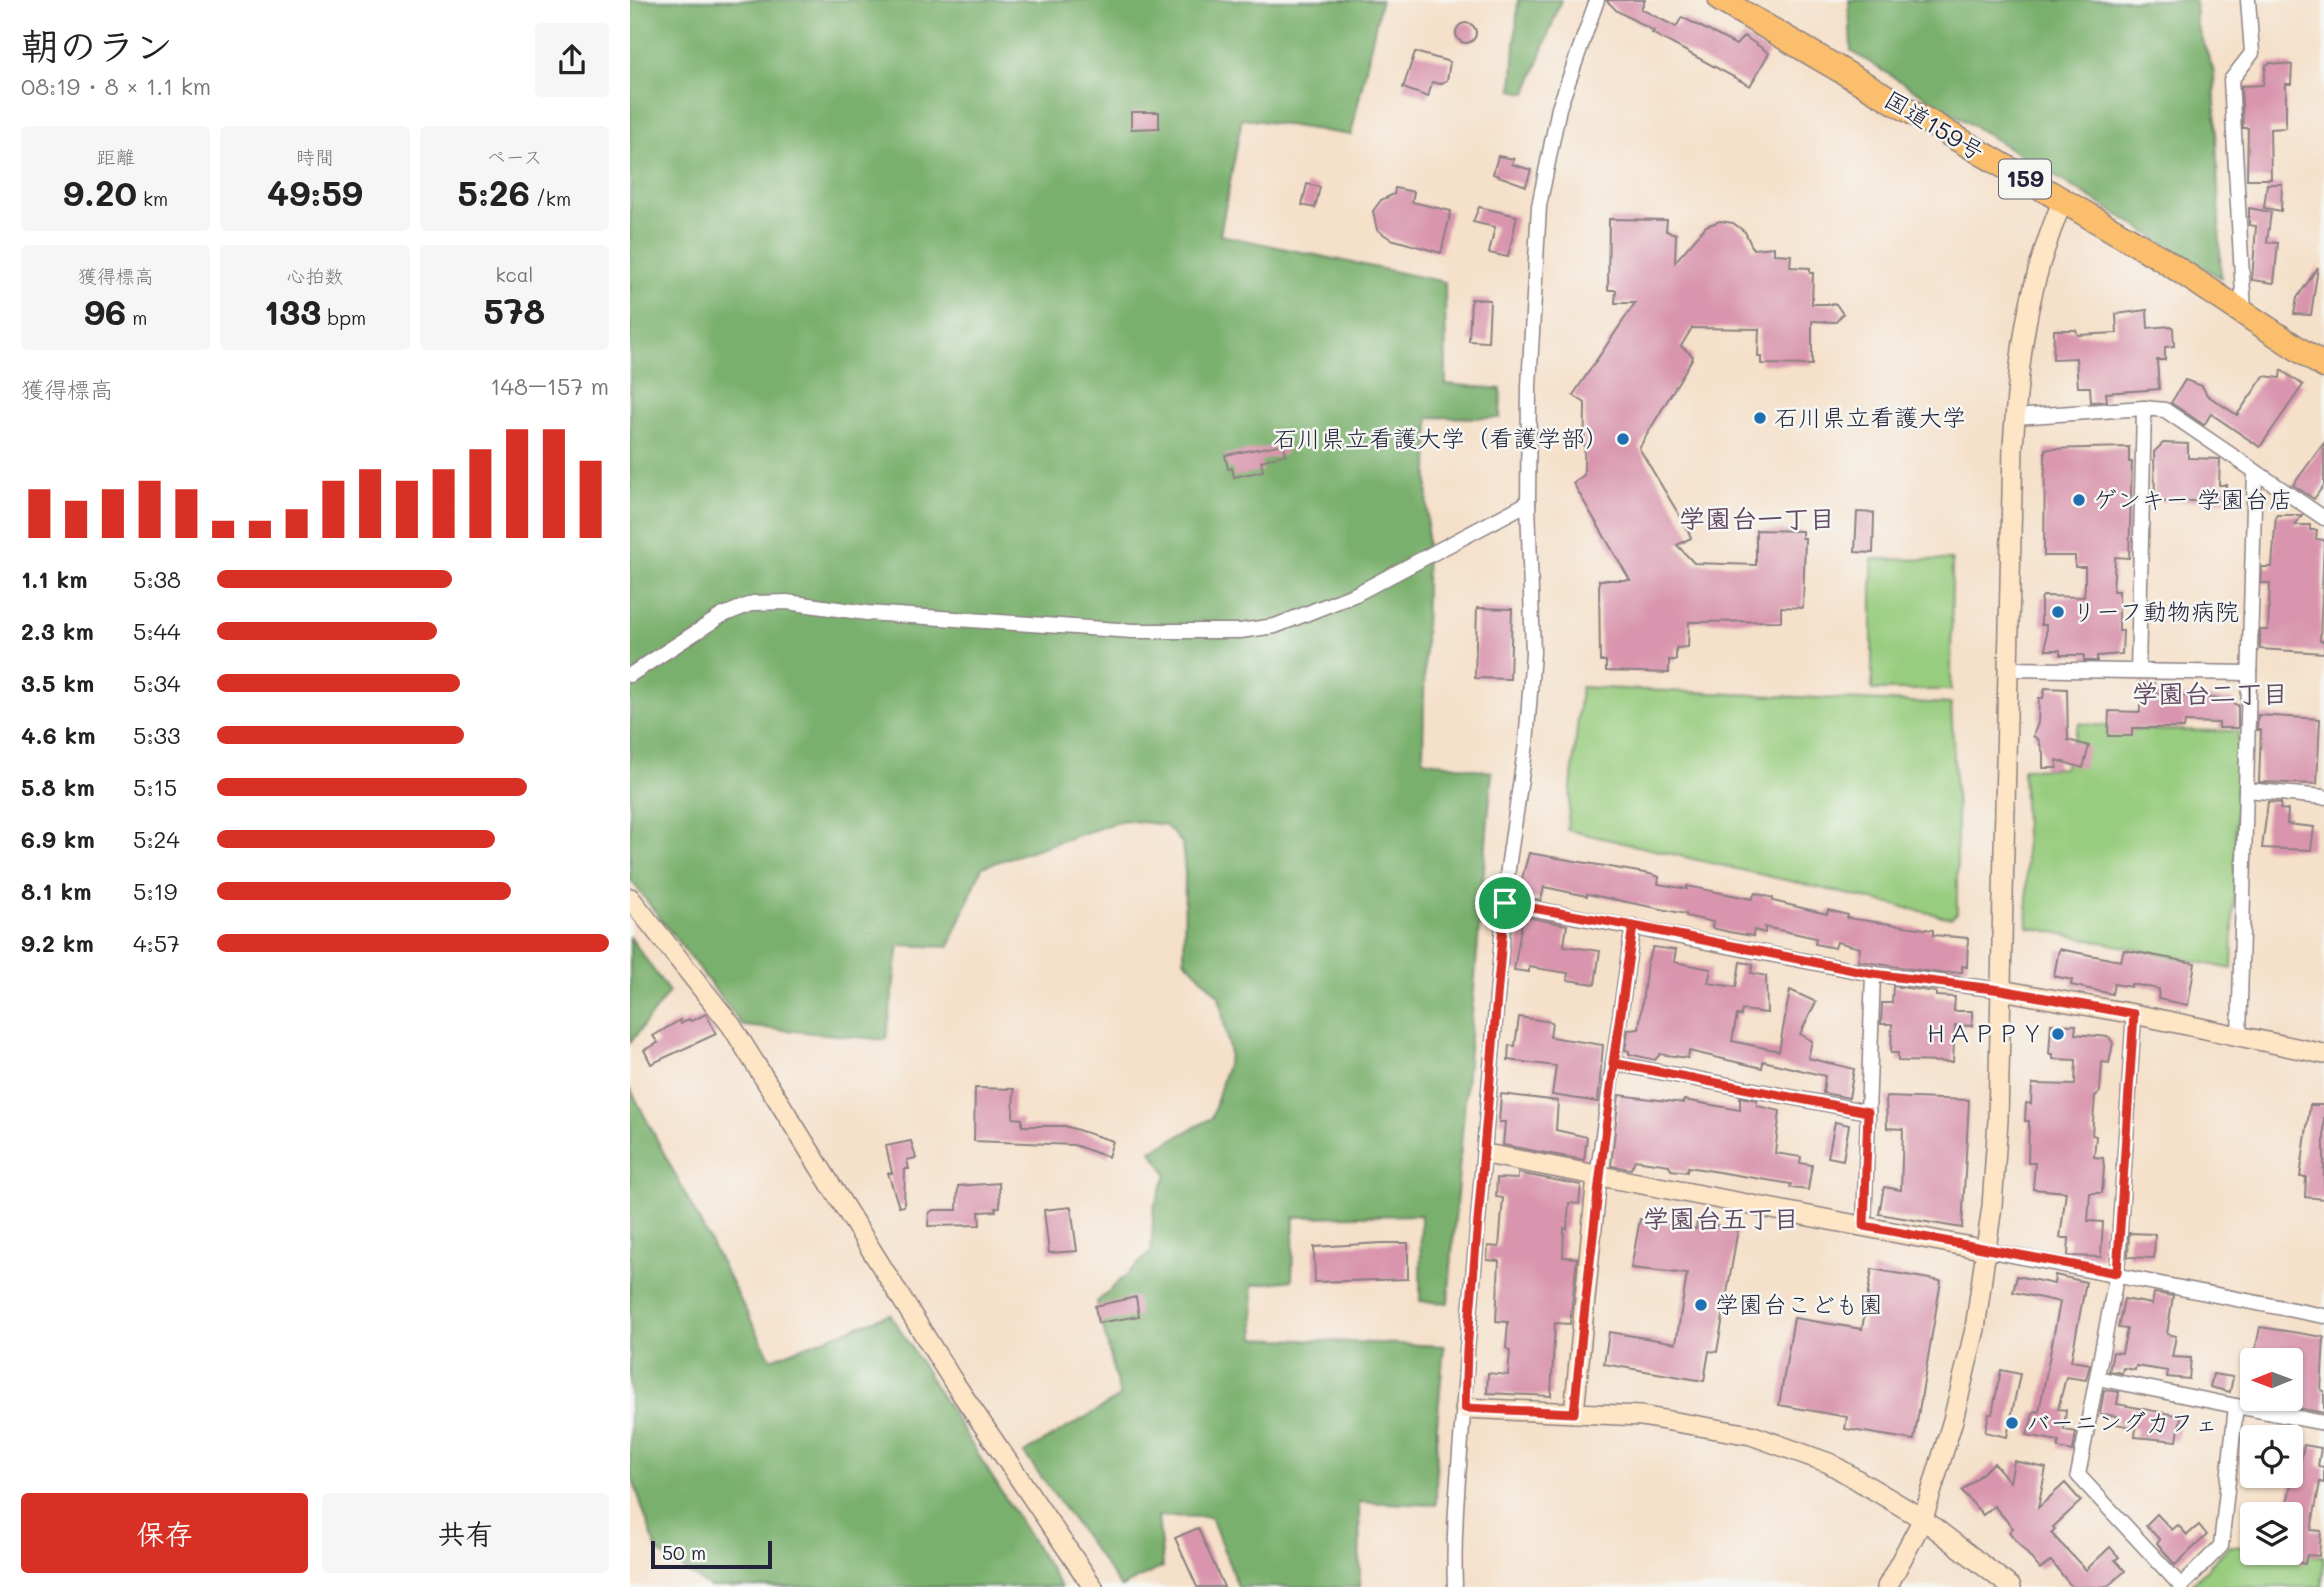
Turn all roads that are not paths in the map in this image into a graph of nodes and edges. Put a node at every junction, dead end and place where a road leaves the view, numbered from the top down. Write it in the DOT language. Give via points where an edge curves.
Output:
graph roads {
  1 [pos="1597,0"];
  2 [pos="1721,0"];
  3 [pos="2248,0"];
  4 [pos="2062,202"];
  5 [pos="2244,312"];
  6 [pos="2324,366"];
  7 [pos="2144,408"];
  8 [pos="2015,417"];
  9 [pos="2255,471"];
  10 [pos="1528,503"];
  11 [pos="2324,518"];
  12 [pos="2008,669"];
  13 [pos="2138,671"];
  14 [pos="2248,673"];
  15 [pos="630,675"];
  16 [pos="2246,790"];
  17 [pos="2324,797"];
  18 [pos="630,898"];
  19 [pos="1505,903"];
  20 [pos="1633,926"];
  21 [pos="1873,974"];
  22 [pos="2001,990"];
  23 [pos="2134,1014"];
  24 [pos="2239,1038"];
  25 [pos="2324,1055"];
  26 [pos="1613,1063"];
  27 [pos="1868,1112"];
  28 [pos="1486,1154"];
  29 [pos="1597,1177"];
  30 [pos="1864,1226"];
  31 [pos="1986,1250"];
  32 [pos="2117,1273"];
  33 [pos="2324,1316"];
  34 [pos="2096,1378"];
  35 [pos="2236,1406"];
  36 [pos="1465,1408"];
  37 [pos="1574,1413"];
  38 [pos="2324,1423"];
  39 [pos="1923,1520"];
  40 [pos="1093,1587"];
  41 [pos="1455,1587"];
  42 [pos="1887,1587"];
  43 [pos="2011,1587"];
  44 [pos="2181,1587"];
  1 -- 10 [label="street" via="1559,108 1539,206"];
  2 -- 4 [label="highway, 国道159号 / 159"];
  3 -- 5 [label="street" via="2252,53 2231,80"];
  4 -- 5 [label="highway, 国道159号 / 159"];
  4 -- 8 [label="street" via="2034,276 2020,351"];
  5 -- 6 [label="highway, 国道159号 / 159"];
  7 -- 8 [label="street"];
  7 -- 9 [label="street" via="2165,410"];
  7 -- 13 [label="street"];
  8 -- 12 [label="street"];
  9 -- 11 [label="street"];
  9 -- 14 [label="street"];
  10 -- 15 [label="street" via="1356,594 1275,626 1240,631 1133,631 753,603 721,616"];
  10 -- 19 [label="street" via="1533,653"];
  12 -- 13 [label="street"];
  12 -- 22 [label="street"];
  13 -- 14 [label="street"];
  14 -- 16 [label="street"];
  16 -- 17 [label="street"];
  16 -- 24 [label="street"];
  18 -- 40 [label="street" via="731,1025 953,1381"];
  19 -- 20 [label="street"];
  19 -- 28 [label="street"];
  20 -- 21 [label="street"];
  20 -- 26 [label="street"];
  21 -- 22 [label="street"];
  21 -- 27 [label="street"];
  22 -- 23 [label="street"];
  22 -- 31 [label="street" via="1998,1120"];
  23 -- 24 [label="street"];
  23 -- 32 [label="street"];
  24 -- 25 [label="street"];
  26 -- 27 [label="street"];
  26 -- 29 [label="street"];
  27 -- 30 [label="street"];
  28 -- 29 [label="street"];
  28 -- 36 [label="street"];
  29 -- 30 [label="street"];
  29 -- 37 [label="street"];
  30 -- 31 [label="street"];
  31 -- 32 [label="street"];
  31 -- 39 [label="street" via="1975,1329"];
  32 -- 33 [label="street"];
  32 -- 34 [label="street"];
  34 -- 35 [label="street"];
  34 -- 44 [label="street" via="2078,1475"];
  35 -- 38 [label="street"];
  35 -- 44 [label="street" via="2221,1546"];
  36 -- 37 [label="street"];
  36 -- 41 [label="street" via="1458,1466"];
  37 -- 39 [label="street" via="1641,1416 1751,1435 1829,1463"];
  39 -- 42 [label="street"];
  39 -- 43 [label="street"];
}
